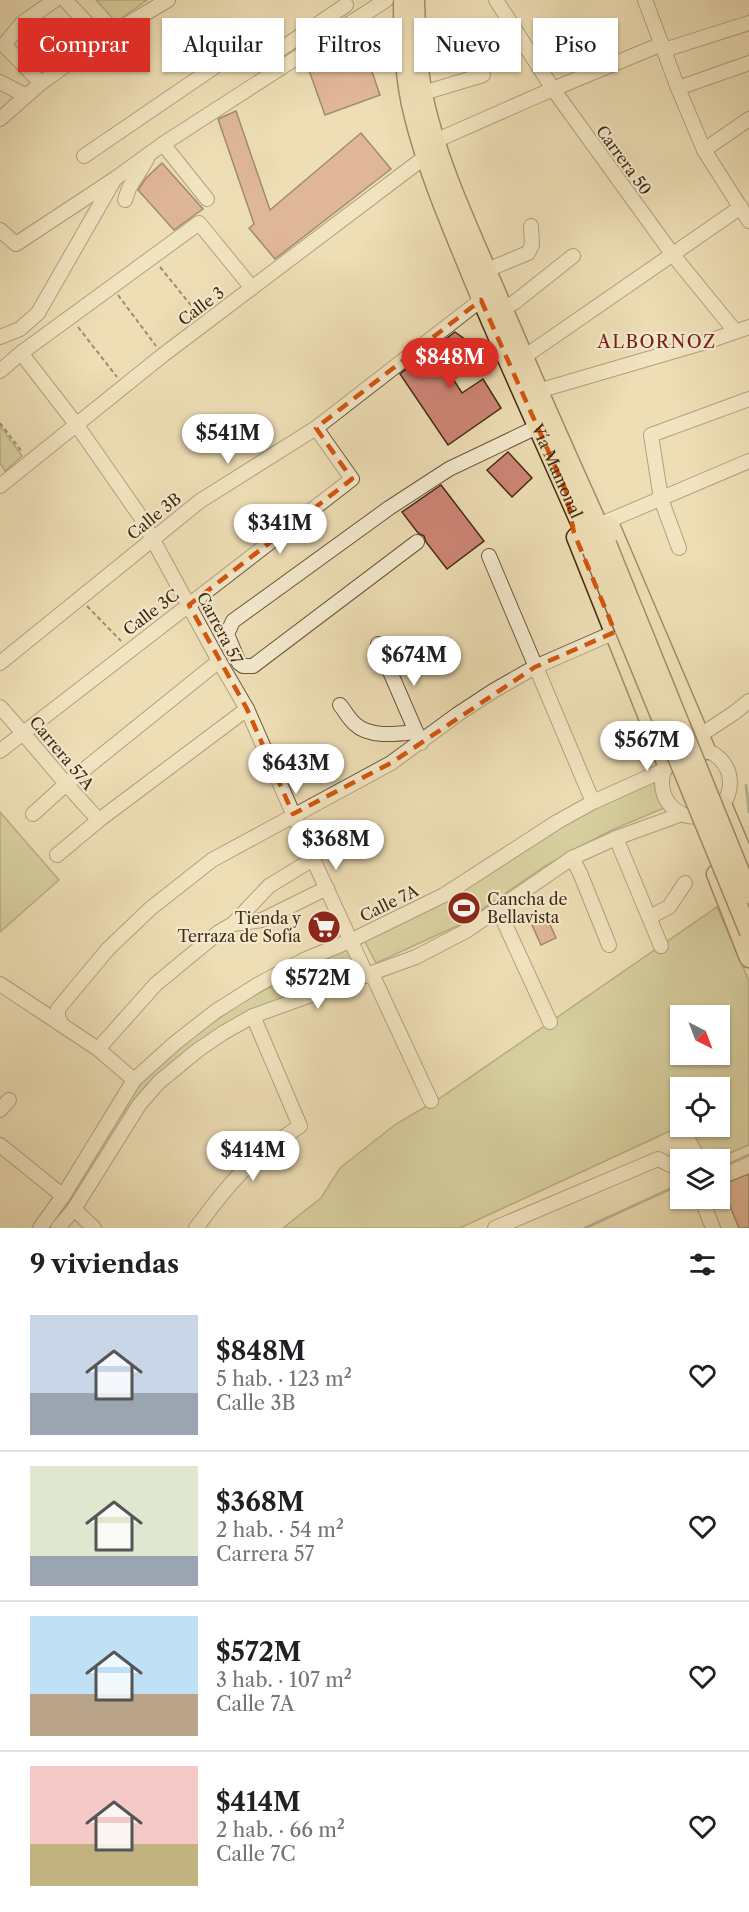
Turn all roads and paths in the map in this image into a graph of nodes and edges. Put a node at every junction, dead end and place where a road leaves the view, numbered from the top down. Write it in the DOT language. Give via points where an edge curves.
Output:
graph roads {
  1 [pos="55,0"];
  2 [pos="65,0"];
  3 [pos="168,0"];
  4 [pos="386,0"];
  5 [pos="403,0"];
  6 [pos="415,0"];
  7 [pos="496,0"];
  8 [pos="645,0"];
  9 [pos="347,2"];
  10 [pos="82,18"];
  11 [pos="138,18"];
  12 [pos="416,18"];
  13 [pos="749,23"];
  14 [pos="663,47"];
  15 [pos="749,63"];
  16 [pos="56,72"];
  17 [pos="421,72"];
  18 [pos="483,75"];
  19 [pos="0,82"];
  20 [pos="41,83"];
  21 [pos="678,88"];
  22 [pos="553,89"];
  23 [pos="423,93"];
  24 [pos="26,96"];
  25 [pos="0,119"];
  26 [pos="749,119"];
  27 [pos="435,141"];
  28 [pos="163,144"];
  29 [pos="704,150"];
  30 [pos="150,155"];
  31 [pos="84,156"];
  32 [pos="425,157"];
  33 [pos="116,178"];
  34 [pos="207,199"];
  35 [pos="125,200"];
  36 [pos="741,207"];
  37 [pos="749,221"];
  38 [pos="531,226"];
  39 [pos="0,230"];
  40 [pos="673,255"];
  41 [pos="573,256"];
  42 [pos="153,258"];
  43 [pos="487,270"];
  44 [pos="112,288"];
  45 [pos="252,288"];
  46 [pos="481,300"];
  47 [pos="503,309"];
  48 [pos="71,317"];
  49 [pos="206,323"];
  50 [pos="742,329"];
  51 [pos="0,336"];
  52 [pos="21,352"];
  53 [pos="163,355"];
  54 [pos="524,357"];
  55 [pos="0,371"];
  56 [pos="124,386"];
  57 [pos="538,391"];
  58 [pos="749,399"];
  59 [pos="0,423"];
  60 [pos="76,424"];
  61 [pos="537,427"];
  62 [pos="316,428"];
  63 [pos="749,461"];
  64 [pos="30,464"];
  65 [pos="0,486"];
  66 [pos="573,488"];
  67 [pos="661,499"];
  68 [pos="608,521"];
  69 [pos="153,538"];
  70 [pos="417,542"];
  71 [pos="600,547"];
  72 [pos="679,548"];
  73 [pos="489,556"];
  74 [pos="80,599"];
  75 [pos="189,605"];
  76 [pos="615,632"];
  77 [pos="378,644"];
  78 [pos="130,649"];
  79 [pos="219,661"];
  80 [pos="0,663"];
  81 [pos="535,667"];
  82 [pos="749,701"];
  83 [pos="340,705"];
  84 [pos="0,707"];
  85 [pos="247,709"];
  86 [pos="24,734"];
  87 [pos="418,738"];
  88 [pos="702,743"];
  89 [pos="0,751"];
  90 [pos="665,767"];
  91 [pos="65,785"];
  92 [pos="593,802"];
  93 [pos="722,804"];
  94 [pos="33,814"];
  95 [pos="293,814"];
  96 [pos="688,815"];
  97 [pos="99,820"];
  98 [pos="616,838"];
  99 [pos="57,855"];
  100 [pos="572,858"];
  101 [pos="313,859"];
  102 [pos="749,868"];
  103 [pos="685,883"];
  104 [pos="327,888"];
  105 [pos="749,894"];
  106 [pos="498,909"];
  107 [pos="650,916"];
  108 [pos="233,924"];
  109 [pos="749,932"];
  110 [pos="352,940"];
  111 [pos="609,945"];
  112 [pos="661,946"];
  113 [pos="749,958"];
  114 [pos="370,975"];
  115 [pos="0,984"];
  116 [pos="253,1016"];
  117 [pos="550,1022"];
  118 [pos="62,1025"];
  119 [pos="98,1049"];
  120 [pos="134,1080"];
  121 [pos="431,1101"];
  122 [pos="0,1145"];
  123 [pos="670,1165"];
  124 [pos="63,1196"];
  125 [pos="74,1209"];
  126 [pos="705,1209"];
  127 [pos="40,1228"];
  128 [pos="58,1228"];
  129 [pos="94,1228"];
  130 [pos="196,1228"];
  131 [pos="495,1228"];
  132 [pos="713,1228"];
  1 -- 20 [label="street" via="22,23 4,45"];
  2 -- 10 [label="street"];
  3 -- 11 [label="street"];
  4 -- 28 [label="street"];
  5 -- 32 [label="main road, Vía Mamonal" via="408,83"];
  6 -- 12 [label="main road, Vía Mamonal"];
  7 -- 22 [label="street, Carrera 50"];
  8 -- 14 [label="street"];
  9 -- 31 [label="street" via="266,59 243,51 232,55"];
  13 -- 14 [label="street"];
  14 -- 21 [label="street"];
  14 -- 22 [label="street"];
  15 -- 21 [label="street"];
  16 -- 20 [label="street"];
  17 -- 23 [label="main road, Vía Mamonal"];
  18 -- 23 [label="street"];
  19 -- 24 [label="street"];
  20 -- 24 [label="street"];
  21 -- 29 [label="street"];
  22 -- 27 [label="street"];
  22 -- 40 [label="street, Carrera 50"];
  23 -- 27 [label="main road, Vía Mamonal"];
  24 -- 25 [label="street"];
  26 -- 29 [label="street"];
  27 -- 43 [label="main road, Vía Mamonal"];
  28 -- 30 [label="street"];
  28 -- 34 [label="street"];
  29 -- 36 [label="street"];
  30 -- 33 [label="street"];
  30 -- 35 [label="street"];
  32 -- 45 [label="street, Calle 3"];
  32 -- 46 [label="main road, Vía Mamonal"];
  33 -- 39 [label="street" via="16,244"];
  33 -- 51 [label="street" via="38,313 20,329"];
  36 -- 37 [label="street"];
  36 -- 40 [label="street"];
  38 -- 43 [label="street" via="528,253"];
  40 -- 50 [label="street, Carrera 50"];
  40 -- 54 [label="street"];
  41 -- 47 [label="street"];
  42 -- 44 [label="street"];
  42 -- 45 [label="street" via="199,223"];
  42 -- 49 [label="path"];
  43 -- 47 [label="main road, Vía Mamonal"];
  44 -- 48 [label="street"];
  44 -- 53 [label="path"];
  45 -- 49 [label="street, Calle 3"];
  46 -- 61 [label="main road, Vía Mamonal"];
  46 -- 62 [label="street, Calle 3B"];
  47 -- 54 [label="main road, Vía Mamonal"];
  48 -- 52 [label="street"];
  48 -- 56 [label="path"];
  49 -- 53 [label="street, Calle 3"];
  50 -- 57 [label="street"];
  52 -- 55 [label="street"];
  52 -- 60 [label="street, Carrera 57"];
  53 -- 56 [label="street, Calle 3"];
  54 -- 57 [label="main road, Vía Mamonal"];
  56 -- 60 [label="street, Calle 3"];
  57 -- 66 [label="main road, Vía Mamonal"];
  58 -- 67 [label="street" via="651,435"];
  59 -- 64 [label="path"];
  60 -- 64 [label="street, Calle 3"];
  60 -- 69 [label="street, Carrera 57"];
  61 -- 66 [label="main road, Vía Mamonal"];
  61 -- 70 [label="street" via="449,469 233,621 227,634 239,663 253,666"];
  62 -- 69 [label="street, Calle 3B" via="200,501"];
  62 -- 75 [label="street, Calle 3C" via="352,479"];
  63 -- 67 [label="street"];
  64 -- 65 [label="street, Calle 3"];
  66 -- 68 [label="main road"];
  66 -- 71 [label="main road, Vía Mamonal"];
  66 -- 76 [label="main road" via="574,533"];
  67 -- 68 [label="street"];
  67 -- 72 [label="street"];
  68 -- 88 [label="main road"];
  69 -- 74 [label="street, Calle 3B"];
  69 -- 75 [label="street, Carrera 57"];
  71 -- 105 [label="main road, Vía Mamonal, bridge"];
  71 -- 109 [label="main road, Vía Mamonal, bridge"];
  73 -- 81 [label="street"];
  74 -- 78 [label="path"];
  74 -- 80 [label="street, Calle 3B"];
  75 -- 78 [label="street, Calle 3C"];
  75 -- 79 [label="street, Carrera 57"];
  76 -- 81 [label="street"];
  76 -- 90 [label="main road"];
  77 -- 87 [label="street"];
  78 -- 86 [label="street, Calle 3C"];
  79 -- 85 [label="street, Carrera 57"];
  79 -- 91 [label="street"];
  81 -- 87 [label="street"];
  81 -- 92 [label="street"];
  82 -- 88 [label="street"];
  83 -- 87 [label="street" via="356,726"];
  84 -- 86 [label="street, Carrera 57A"];
  85 -- 95 [label="street, Carrera 57"];
  85 -- 97 [label="street"];
  86 -- 89 [label="street, Calle 3C"];
  86 -- 91 [label="street, Carrera 57A"];
  87 -- 95 [label="street" via="362,780"];
  88 -- 90 [label="street" via="672,758"];
  88 -- 93 [label="street" via="722,760 730,777"];
  90 -- 92 [label="street, Calle 7A"];
  90 -- 96 [label="street" via="662,781 666,801"];
  91 -- 94 [label="street"];
  91 -- 97 [label="street, Carrera 57A"];
  92 -- 110 [label="street, Calle 7A" via="444,895"];
  93 -- 96 [label="street" via="704,816"];
  93 -- 102 [label="main road"];
  95 -- 101 [label="street, Carrera 57"];
  95 -- 118 [label="street" via="212,860 151,908 108,950 58,1009"];
  96 -- 98 [label="street"];
  96 -- 113 [label="main road"];
  97 -- 99 [label="street"];
  98 -- 100 [label="street"];
  98 -- 107 [label="street"];
  100 -- 106 [label="street"];
  100 -- 111 [label="street"];
  101 -- 104 [label="street, Carrera 57"];
  101 -- 108 [label="street" via="269,886"];
  103 -- 107 [label="street" via="669,907"];
  104 -- 108 [label="street" via="262,920"];
  104 -- 110 [label="street, Carrera 57"];
  106 -- 114 [label="street" via="416,957"];
  106 -- 117 [label="street"];
  107 -- 112 [label="street"];
  108 -- 119 [label="street" via="156,984"];
  110 -- 114 [label="street, Carrera 57"];
  110 -- 120 [label="street, Calle 7A" via="250,989 216,1011"];
  114 -- 116 [label="street"];
  114 -- 121 [label="street"];
  115 -- 118 [label="street"];
  116 -- 125 [label="street" via="198,1050 159,1082 139,1105"];
  116 -- 130 [label="street" via="300,1126 247,1166"];
  118 -- 119 [label="street"];
  119 -- 120 [label="street"];
  120 -- 124 [label="street, Calle 7A"];
  122 -- 124 [label="street"];
  123 -- 131 [label="street" via="658,1159"];
  124 -- 127 [label="street, Calle 7A"];
  125 -- 128 [label="street"];
  125 -- 129 [label="street"];
  126 -- 132 [label="street"];
}
